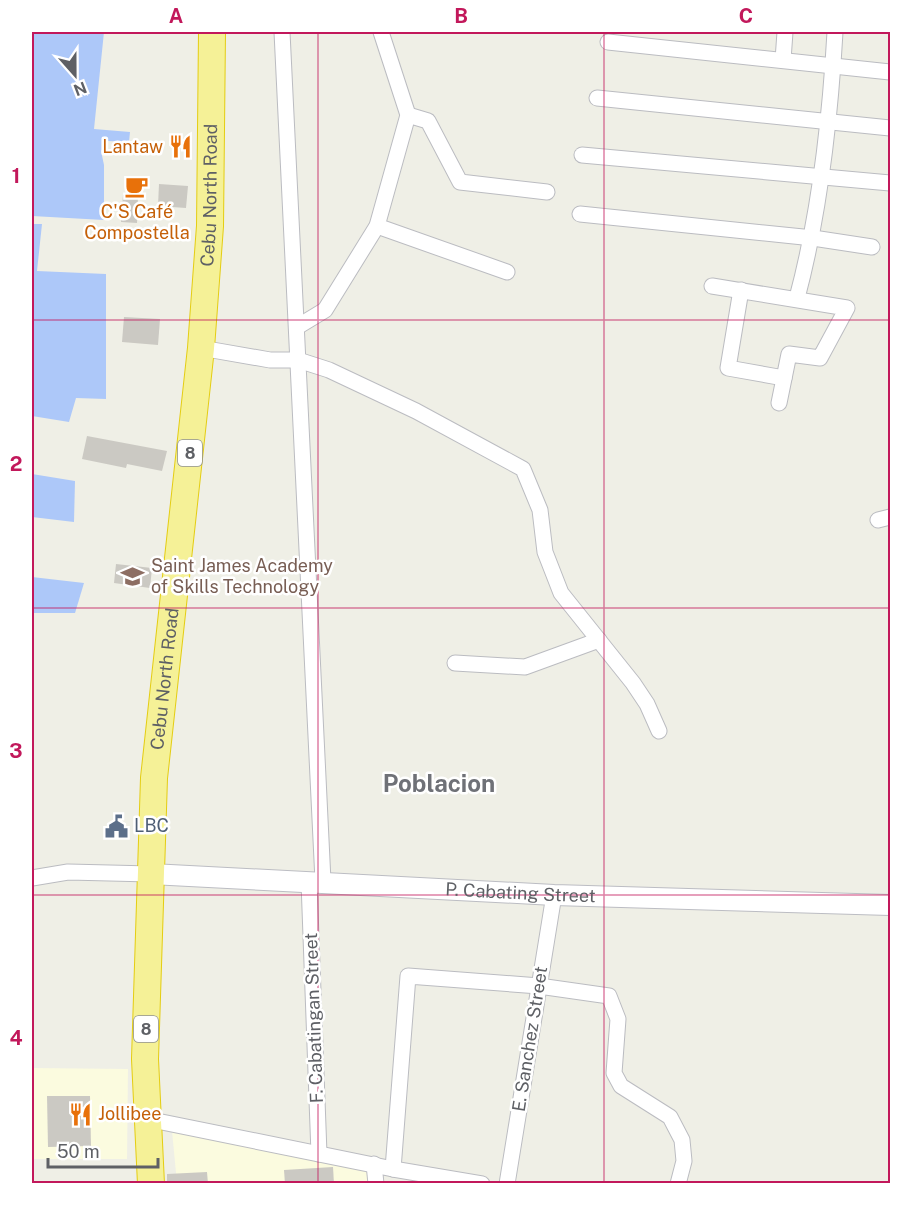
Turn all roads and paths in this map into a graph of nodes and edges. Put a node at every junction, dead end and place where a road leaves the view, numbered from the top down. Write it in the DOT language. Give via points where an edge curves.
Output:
graph roads {
  1 [pos="212,32"];
  2 [pos="282,32"];
  3 [pos="381,32"];
  4 [pos="785,32"];
  5 [pos="835,32"];
  6 [pos="608,42"];
  7 [pos="783,60"];
  8 [pos="833,66"];
  9 [pos="891,72"];
  10 [pos="597,98"];
  11 [pos="408,116"];
  12 [pos="828,120"];
  13 [pos="891,128"];
  14 [pos="582,155"];
  15 [pos="819,178"];
  16 [pos="891,183"];
  17 [pos="547,192"];
  18 [pos="580,214"];
  19 [pos="377,226"];
  20 [pos="813,238"];
  21 [pos="872,247"];
  22 [pos="507,272"];
  23 [pos="712,286"];
  24 [pos="741,290"];
  25 [pos="797,298"];
  26 [pos="297,327"];
  27 [pos="201,348"];
  28 [pos="298,360"];
  29 [pos="784,378"];
  30 [pos="779,403"];
  31 [pos="599,640"];
  32 [pos="455,663"];
  33 [pos="659,731"];
  34 [pos="151,874"];
  35 [pos="32,878"];
  36 [pos="316,881"];
  37 [pos="554,895"];
  38 [pos="891,905"];
  39 [pos="539,986"];
  40 [pos="147,1119"];
  41 [pos="319,1154"];
  42 [pos="374,1164"];
  43 [pos="393,1169"];
  44 [pos="418,1178"];
  45 [pos="151,1184"];
  46 [pos="376,1184"];
  47 [pos="482,1184"];
  48 [pos="507,1184"];
  49 [pos="678,1184"];
  1 -- 27 [label="highway, Cebu North Road / 8" via="210,226"];
  2 -- 26 [label="street, F. Cabatingan Street"];
  3 -- 11 [label="street"];
  4 -- 7 [label="street"];
  5 -- 8 [label="street"];
  6 -- 7 [label="street"];
  7 -- 8 [label="street"];
  8 -- 9 [label="street"];
  8 -- 12 [label="street"];
  10 -- 12 [label="street"];
  11 -- 17 [label="street" via="428,121 460,182"];
  11 -- 19 [label="street"];
  12 -- 13 [label="street"];
  12 -- 15 [label="street"];
  14 -- 15 [label="street"];
  15 -- 16 [label="street"];
  15 -- 20 [label="street"];
  18 -- 20 [label="street"];
  19 -- 22 [label="street"];
  19 -- 26 [label="street" via="325,310"];
  20 -- 21 [label="street"];
  20 -- 25 [label="street"];
  23 -- 24 [label="street"];
  24 -- 25 [label="street"];
  24 -- 29 [label="street" via="729,368"];
  25 -- 29 [label="street" via="848,308 820,358 789,354"];
  26 -- 28 [label="street, F. Cabatingan Street"];
  27 -- 28 [label="street" via="270,360"];
  27 -- 34 [label="highway, Cebu North Road / 8" via="154,778"];
  28 -- 31 [label="street" via="329,370 416,411 523,469 540,510 545,552 561,593"];
  28 -- 36 [label="street, F. Cabatingan Street"];
  29 -- 30 [label="street"];
  31 -- 32 [label="street" via="525,667"];
  31 -- 33 [label="street" via="647,704"];
  34 -- 35 [label="street" via="68,872"];
  34 -- 36 [label="street, P. Cabating Street"];
  34 -- 40 [label="highway, Cebu North Road / 8"];
  36 -- 37 [label="street, P. Cabating Street"];
  36 -- 41 [label="street, F. Cabatingan Street"];
  37 -- 38 [label="street, P. Cabating Street"];
  37 -- 39 [label="street, E. Sanchez Street"];
  39 -- 43 [label="street" via="408,976"];
  39 -- 48 [label="street, E. Sanchez Street"];
  39 -- 49 [label="street" via="609,996 618,1019 614,1073 621,1086 670,1118 682,1140 684,1161"];
  40 -- 41 [label="street"];
  40 -- 45 [label="highway, Cebu North Road / 8"];
  41 -- 42 [label="street"];
  42 -- 43 [label="street"];
  42 -- 46 [label="street"];
  43 -- 44 [label="street"];
  44 -- 47 [label="street"];
}
